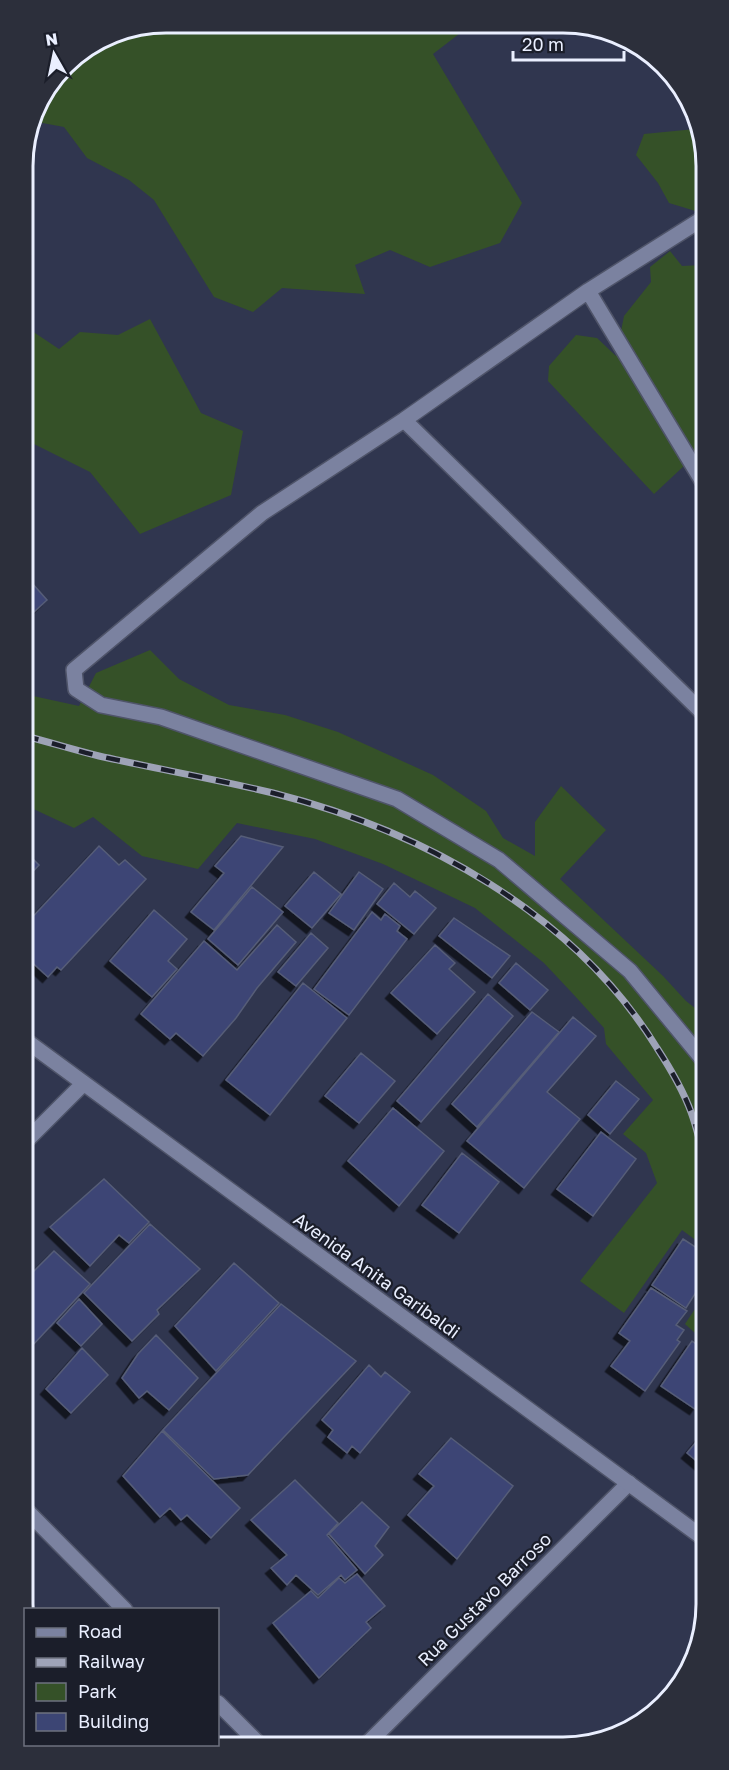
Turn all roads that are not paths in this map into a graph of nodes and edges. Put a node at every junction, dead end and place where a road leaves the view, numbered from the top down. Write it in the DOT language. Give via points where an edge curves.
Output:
graph roads {
  1 [pos="696,223"];
  2 [pos="588,291"];
  3 [pos="404,420"];
  4 [pos="696,469"];
  5 [pos="696,705"];
  6 [pos="33,1045"];
  7 [pos="696,1051"];
  8 [pos="83,1084"];
  9 [pos="33,1135"];
  10 [pos="629,1483"];
  11 [pos="33,1517"];
  12 [pos="696,1533"];
  13 [pos="123,1608"];
  14 [pos="219,1704"];
  15 [pos="252,1737"];
  16 [pos="374,1737"];
  1 -- 2 [label="main road"];
  2 -- 3 [label="main road"];
  2 -- 4 [label="main road"];
  3 -- 5 [label="main road"];
  3 -- 7 [label="main road" via="262,513 74,670 76,689 101,705 161,717 397,799 499,860 630,971"];
  6 -- 8 [label="main road, Avenida Anita Garibaldi"];
  8 -- 9 [label="main road"];
  8 -- 10 [label="main road, Avenida Anita Garibaldi"];
  10 -- 12 [label="main road, Avenida Anita Garibaldi"];
  10 -- 16 [label="main road, Rua Gustavo Barroso"];
  11 -- 13 [label="main road"];
  14 -- 15 [label="main road"];
}
